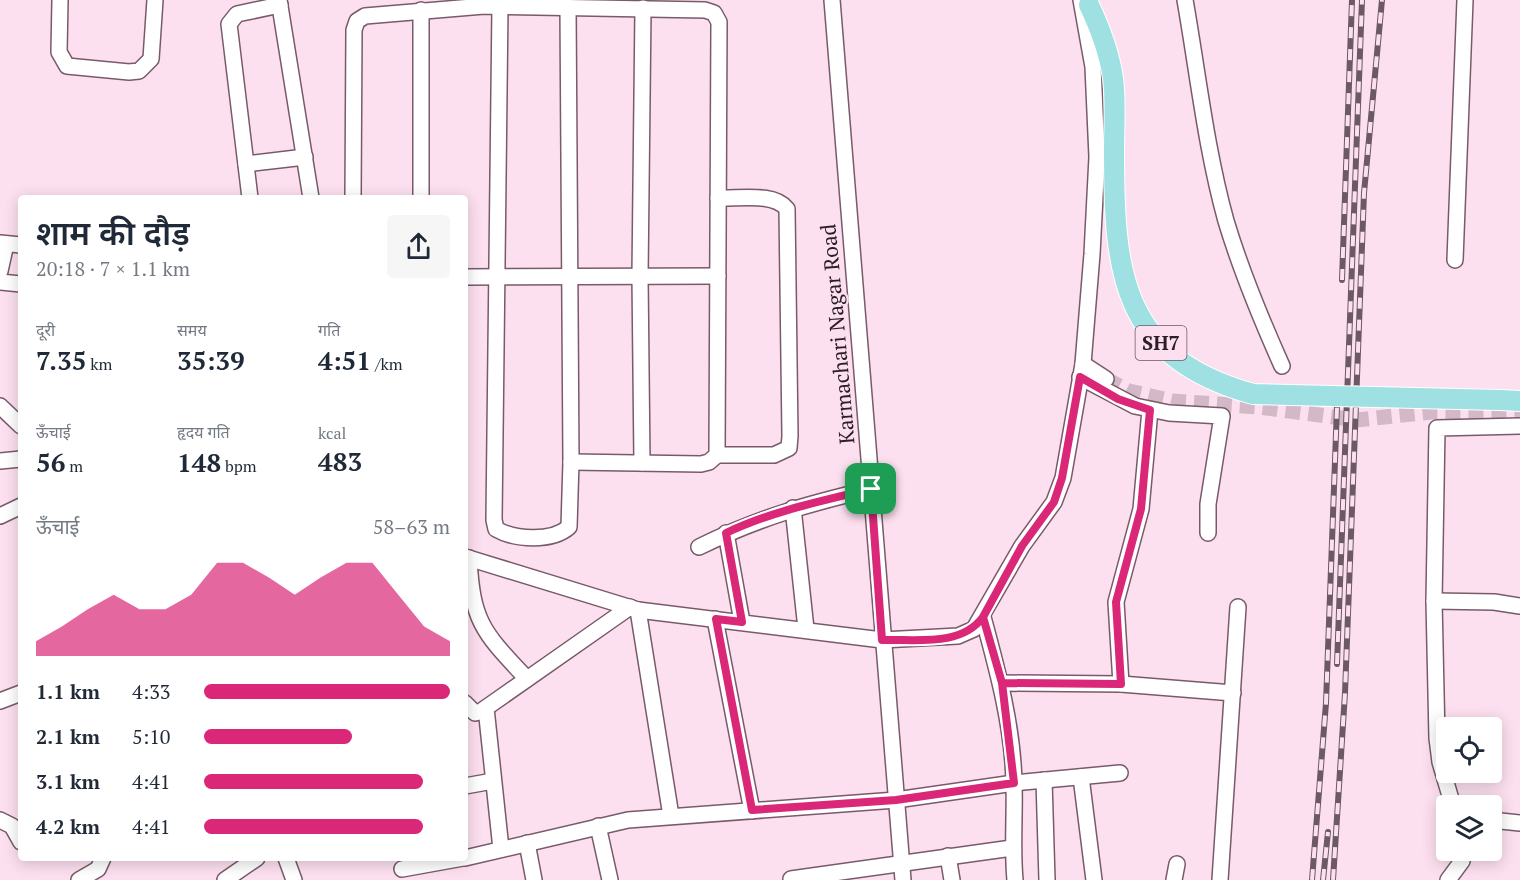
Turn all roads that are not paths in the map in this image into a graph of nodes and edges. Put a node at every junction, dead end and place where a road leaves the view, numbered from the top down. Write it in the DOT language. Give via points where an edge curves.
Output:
graph roads {
  1 [pos="60,0"];
  2 [pos="155,0"];
  3 [pos="832,0"];
  4 [pos="1185,0"];
  5 [pos="1465,0"];
  6 [pos="280,2"];
  7 [pos="1086,2"];
  8 [pos="484,3"];
  9 [pos="500,6"];
  10 [pos="568,7"];
  11 [pos="643,9"];
  12 [pos="421,10"];
  13 [pos="305,157"];
  14 [pos="246,164"];
  15 [pos="250,195"];
  16 [pos="311,195"];
  17 [pos="353,195"];
  18 [pos="421,195"];
  19 [pos="718,198"];
  20 [pos="9,244"];
  21 [pos="1455,260"];
  22 [pos="0,271"];
  23 [pos="640,276"];
  24 [pos="718,276"];
  25 [pos="496,277"];
  26 [pos="570,277"];
  27 [pos="468,278"];
  28 [pos="0,282"];
  29 [pos="18,284"];
  30 [pos="1282,366"];
  31 [pos="1081,371"];
  32 [pos="1106,379"];
  33 [pos="1520,400"];
  34 [pos="0,406"];
  35 [pos="1150,410"];
  36 [pos="18,423"];
  37 [pos="1520,426"];
  38 [pos="717,455"];
  39 [pos="18,459"];
  40 [pos="0,461"];
  41 [pos="571,462"];
  42 [pos="642,463"];
  43 [pos="871,489"];
  44 [pos="18,507"];
  45 [pos="793,508"];
  46 [pos="0,516"];
  47 [pos="726,533"];
  48 [pos="1208,533"];
  49 [pos="699,547"];
  50 [pos="468,558"];
  51 [pos="468,569"];
  52 [pos="1434,601"];
  53 [pos="1520,606"];
  54 [pos="1238,607"];
  55 [pos="634,609"];
  56 [pos="983,617"];
  57 [pos="716,619"];
  58 [pos="742,622"];
  59 [pos="806,630"];
  60 [pos="882,640"];
  61 [pos="527,680"];
  62 [pos="1002,683"];
  63 [pos="1121,684"];
  64 [pos="1233,693"];
  65 [pos="18,694"];
  66 [pos="0,701"];
  67 [pos="486,708"];
  68 [pos="468,709"];
  69 [pos="1120,773"];
  70 [pos="1081,777"];
  71 [pos="1044,780"];
  72 [pos="494,781"];
  73 [pos="1014,783"];
  74 [pos="468,785"];
  75 [pos="1450,795"];
  76 [pos="896,800"];
  77 [pos="752,810"];
  78 [pos="671,816"];
  79 [pos="0,820"];
  80 [pos="1502,821"];
  81 [pos="1520,823"];
  82 [pos="598,826"];
  83 [pos="18,837"];
  84 [pos="527,843"];
  85 [pos="1012,848"];
  86 [pos="501,849"];
  87 [pos="948,856"];
  88 [pos="468,857"];
  89 [pos="102,861"];
  90 [pos="253,861"];
  91 [pos="286,861"];
  92 [pos="447,861"];
  93 [pos="1462,861"];
  94 [pos="901,863"];
  95 [pos="1177,864"];
  96 [pos="402,869"];
  97 [pos="791,879"];
  98 [pos="80,880"];
  99 [pos="225,880"];
  100 [pos="294,880"];
  101 [pos="534,880"];
  102 [pos="610,880"];
  103 [pos="903,880"];
  104 [pos="952,880"];
  105 [pos="1015,880"];
  106 [pos="1047,880"];
  107 [pos="1094,880"];
  108 [pos="1174,880"];
  109 [pos="1220,880"];
  110 [pos="1448,880"];
  1 -- 2 [label="street" via="59,52 67,66 129,72 139,71 151,59"];
  3 -- 43 [label="street, Karmachari Nagar Road"];
  4 -- 30 [label="street" via="1226,220 1251,296"];
  5 -- 21 [label="street"];
  6 -- 13 [label="street"];
  6 -- 14 [label="street" via="237,14 229,24"];
  7 -- 31 [label="street" via="1094,68 1097,157"];
  7 -- 33 [label="main road, SH7, bridge" via="1103,33 1113,79 1114,215 1120,267 1134,306 1167,350 1189,369 1220,385 1253,394"];
  8 -- 9 [label="street"];
  8 -- 12 [label="street"];
  9 -- 10 [label="street"];
  9 -- 25 [label="street"];
  10 -- 11 [label="street"];
  10 -- 26 [label="street"];
  11 -- 19 [label="street" via="705,10 714,13 719,22"];
  11 -- 23 [label="street"];
  12 -- 17 [label="street" via="365,16 357,21"];
  12 -- 18 [label="street"];
  13 -- 14 [label="street"];
  13 -- 16 [label="street"];
  14 -- 15 [label="street"];
  19 -- 24 [label="street"];
  19 -- 38 [label="street" via="772,199 782,202 787,209 790,436 789,448 783,453"];
  20 -- 22 [label="street"];
  23 -- 24 [label="street"];
  23 -- 26 [label="street"];
  23 -- 42 [label="street"];
  24 -- 38 [label="street"];
  25 -- 26 [label="street"];
  25 -- 27 [label="street"];
  25 -- 41 [label="street" via="496,529 506,535 552,537 569,527"];
  26 -- 41 [label="street"];
  28 -- 29 [label="street"];
  31 -- 32 [label="street"];
  31 -- 35 [label="street" via="1118,399"];
  31 -- 56 [label="street" via="1054,502 1022,546"];
  34 -- 36 [label="street"];
  35 -- 48 [label="street" via="1222,417 1208,504"];
  35 -- 63 [label="street" via="1141,509 1116,602"];
  37 -- 52 [label="street" via="1437,428"];
  38 -- 42 [label="street" via="701,464"];
  39 -- 40 [label="street"];
  41 -- 42 [label="street"];
  43 -- 45 [label="street"];
  43 -- 60 [label="street, Karmachari Nagar Road"];
  44 -- 46 [label="street"];
  45 -- 47 [label="street"];
  45 -- 59 [label="street"];
  47 -- 49 [label="street"];
  47 -- 58 [label="street"];
  50 -- 55 [label="street"];
  51 -- 61 [label="street" via="478,620"];
  52 -- 53 [label="street"];
  52 -- 75 [label="street" via="1437,738"];
  54 -- 64 [label="street"];
  55 -- 57 [label="street"];
  55 -- 61 [label="street"];
  55 -- 78 [label="street"];
  56 -- 60 [label="street" via="974,629 958,636"];
  56 -- 62 [label="street"];
  57 -- 58 [label="street"];
  57 -- 77 [label="street"];
  58 -- 59 [label="street"];
  59 -- 60 [label="street"];
  60 -- 76 [label="street, Karmachari Nagar Road"];
  61 -- 67 [label="street"];
  62 -- 63 [label="street"];
  62 -- 73 [label="street"];
  63 -- 64 [label="street"];
  64 -- 109 [label="street"];
  65 -- 66 [label="street"];
  67 -- 68 [label="street" via="475,712"];
  67 -- 72 [label="street"];
  69 -- 70 [label="street"];
  70 -- 71 [label="street"];
  70 -- 107 [label="street"];
  71 -- 73 [label="street"];
  71 -- 106 [label="street"];
  72 -- 74 [label="street"];
  72 -- 86 [label="street"];
  73 -- 76 [label="street"];
  73 -- 85 [label="street"];
  76 -- 77 [label="street"];
  76 -- 94 [label="street, Karmachari Nagar Road"];
  77 -- 78 [label="street"];
  78 -- 82 [label="street"];
  79 -- 83 [label="street" via="12,826"];
  80 -- 81 [label="street"];
  82 -- 84 [label="street"];
  82 -- 102 [label="street"];
  84 -- 86 [label="street"];
  84 -- 101 [label="street"];
  85 -- 87 [label="street"];
  85 -- 105 [label="street"];
  86 -- 88 [label="street"];
  87 -- 94 [label="street"];
  87 -- 104 [label="street"];
  89 -- 98 [label="street" via="98,869"];
  90 -- 99 [label="street"];
  91 -- 100 [label="street"];
  92 -- 96 [label="street"];
  93 -- 110 [label="street"];
  94 -- 97 [label="street"];
  94 -- 103 [label="street, Karmachari Nagar Road"];
  95 -- 108 [label="street"];
}
